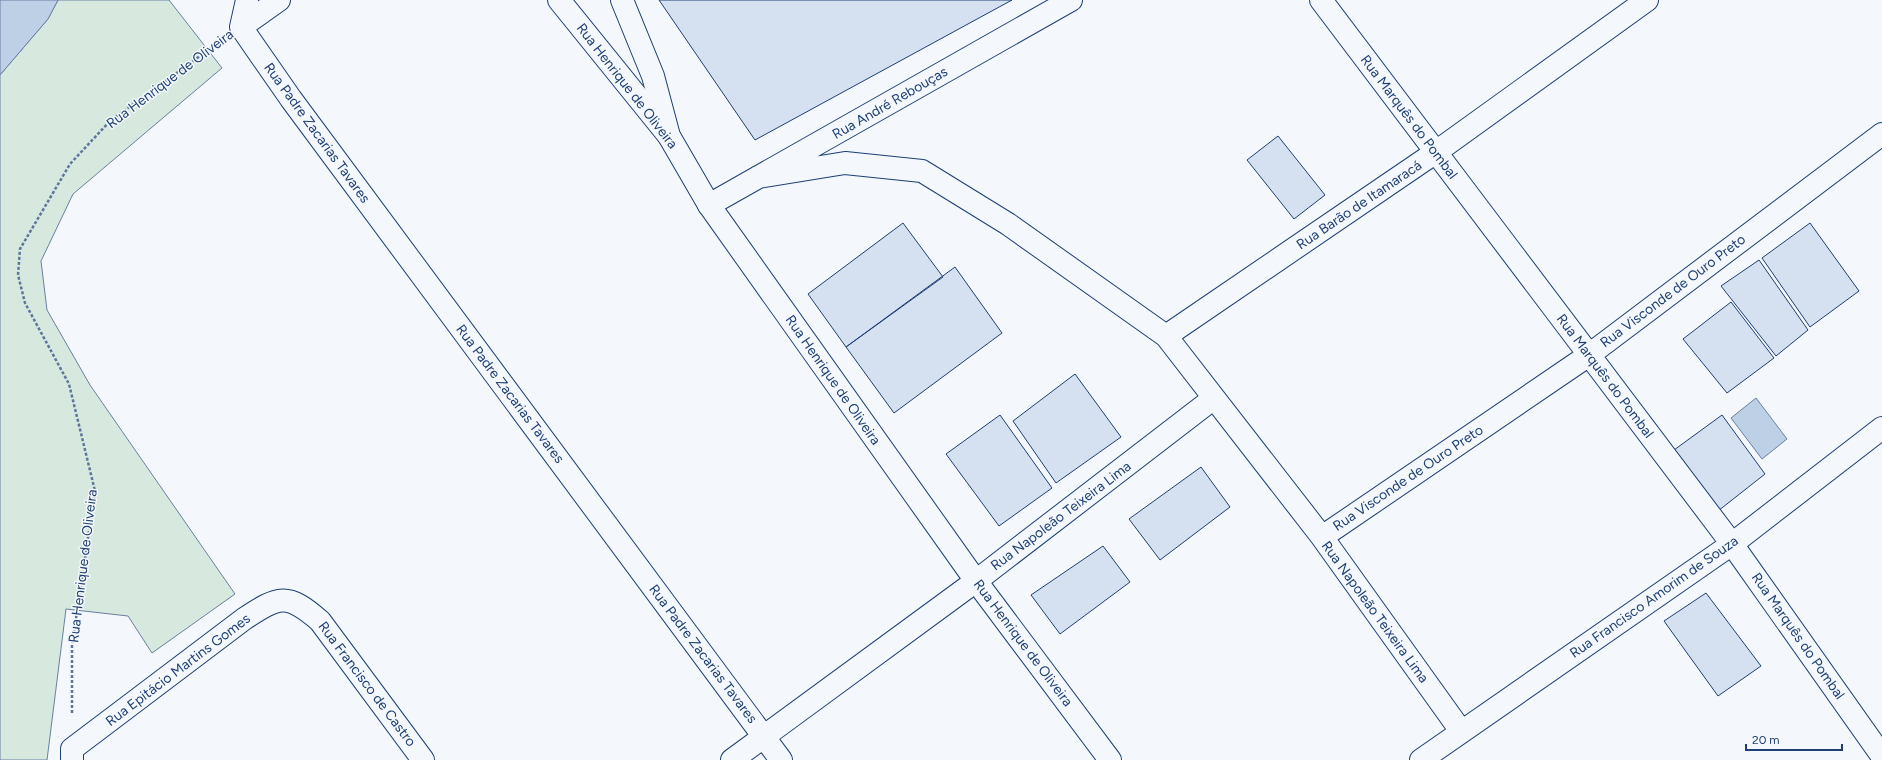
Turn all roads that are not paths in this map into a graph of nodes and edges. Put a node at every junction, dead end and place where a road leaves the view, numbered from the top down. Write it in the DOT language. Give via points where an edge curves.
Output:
graph roads {
  1 [pos="248,0"];
  2 [pos="279,0"];
  3 [pos="559,0"];
  4 [pos="622,0"];
  5 [pos="1071,0"];
  6 [pos="1321,0"];
  7 [pos="1647,0"];
  8 [pos="241,27"];
  9 [pos="1882,134"];
  10 [pos="669,136"];
  11 [pos="1436,152"];
  12 [pos="758,177"];
  13 [pos="709,205"];
  14 [pos="1166,336"];
  15 [pos="1589,355"];
  16 [pos="1214,398"];
  17 [pos="1882,428"];
  18 [pos="1322,537"];
  19 [pos="1732,544"];
  20 [pos="976,581"];
  21 [pos="288,600"];
  22 [pos="1461,732"];
  23 [pos="764,736"];
  24 [pos="72,754"];
  25 [pos="1882,756"];
  26 [pos="423,760"];
  27 [pos="732,760"];
  28 [pos="781,760"];
  29 [pos="1110,760"];
  30 [pos="1421,760"];
  1 -- 8 [label="street"];
  2 -- 8 [label="street, Rua Henrique de Oliveira"];
  3 -- 10 [label="street, Rua Henrique de Oliveira"];
  4 -- 10 [label="street" via="653,76"];
  5 -- 12 [label="street, Rua André Rebouças"];
  6 -- 11 [label="street, Rua Marquês do Pombal"];
  7 -- 11 [label="street, Rua Barão de Itamaracá"];
  8 -- 23 [label="street, Rua Padre Zacarias Tavares" via="295,105"];
  9 -- 15 [label="street, Rua Visconde de Ouro Preto"];
  10 -- 13 [label="street, Rua Henrique de Oliveira"];
  11 -- 14 [label="street, Rua Barão de Itamaracá"];
  11 -- 15 [label="street, Rua Marquês do Pombal"];
  12 -- 13 [label="street, Rua André Rebouças"];
  12 -- 14 [label="street, Rua Napoleão Teixeira Lima" via="845,163 922,171 1008,224"];
  13 -- 20 [label="street, Rua Henrique de Oliveira"];
  14 -- 16 [label="street, Rua Napoleão Teixeira Lima"];
  15 -- 18 [label="street, Rua Visconde de Ouro Preto"];
  15 -- 19 [label="street, Rua Marquês do Pombal"];
  16 -- 18 [label="street, Rua Napoleão Teixeira Lima"];
  16 -- 20 [label="street, Rua Napoleão Teixeira Lima"];
  17 -- 19 [label="street, Rua Francisco Amorim de Souza"];
  18 -- 22 [label="street, Rua Napoleão Teixeira Lima"];
  19 -- 22 [label="street, Rua Francisco Amorim de Souza"];
  19 -- 25 [label="street, Rua Marquês do Pombal"];
  20 -- 23 [label="street, Rua Napoleão Teixeira Lima"];
  20 -- 29 [label="street, Rua Henrique de Oliveira"];
  21 -- 24 [label="street, Rua Epitácio Martins Gomes" via="268,604 244,619"];
  21 -- 26 [label="street, Rua Francisco de Castro" via="302,605 320,621"];
  22 -- 30 [label="street, Rua Francisco Amorim de Souza"];
  23 -- 27 [label="street, Rua Napoleão Teixeira Lima"];
  23 -- 28 [label="street, Rua Padre Zacarias Tavares"];
}
